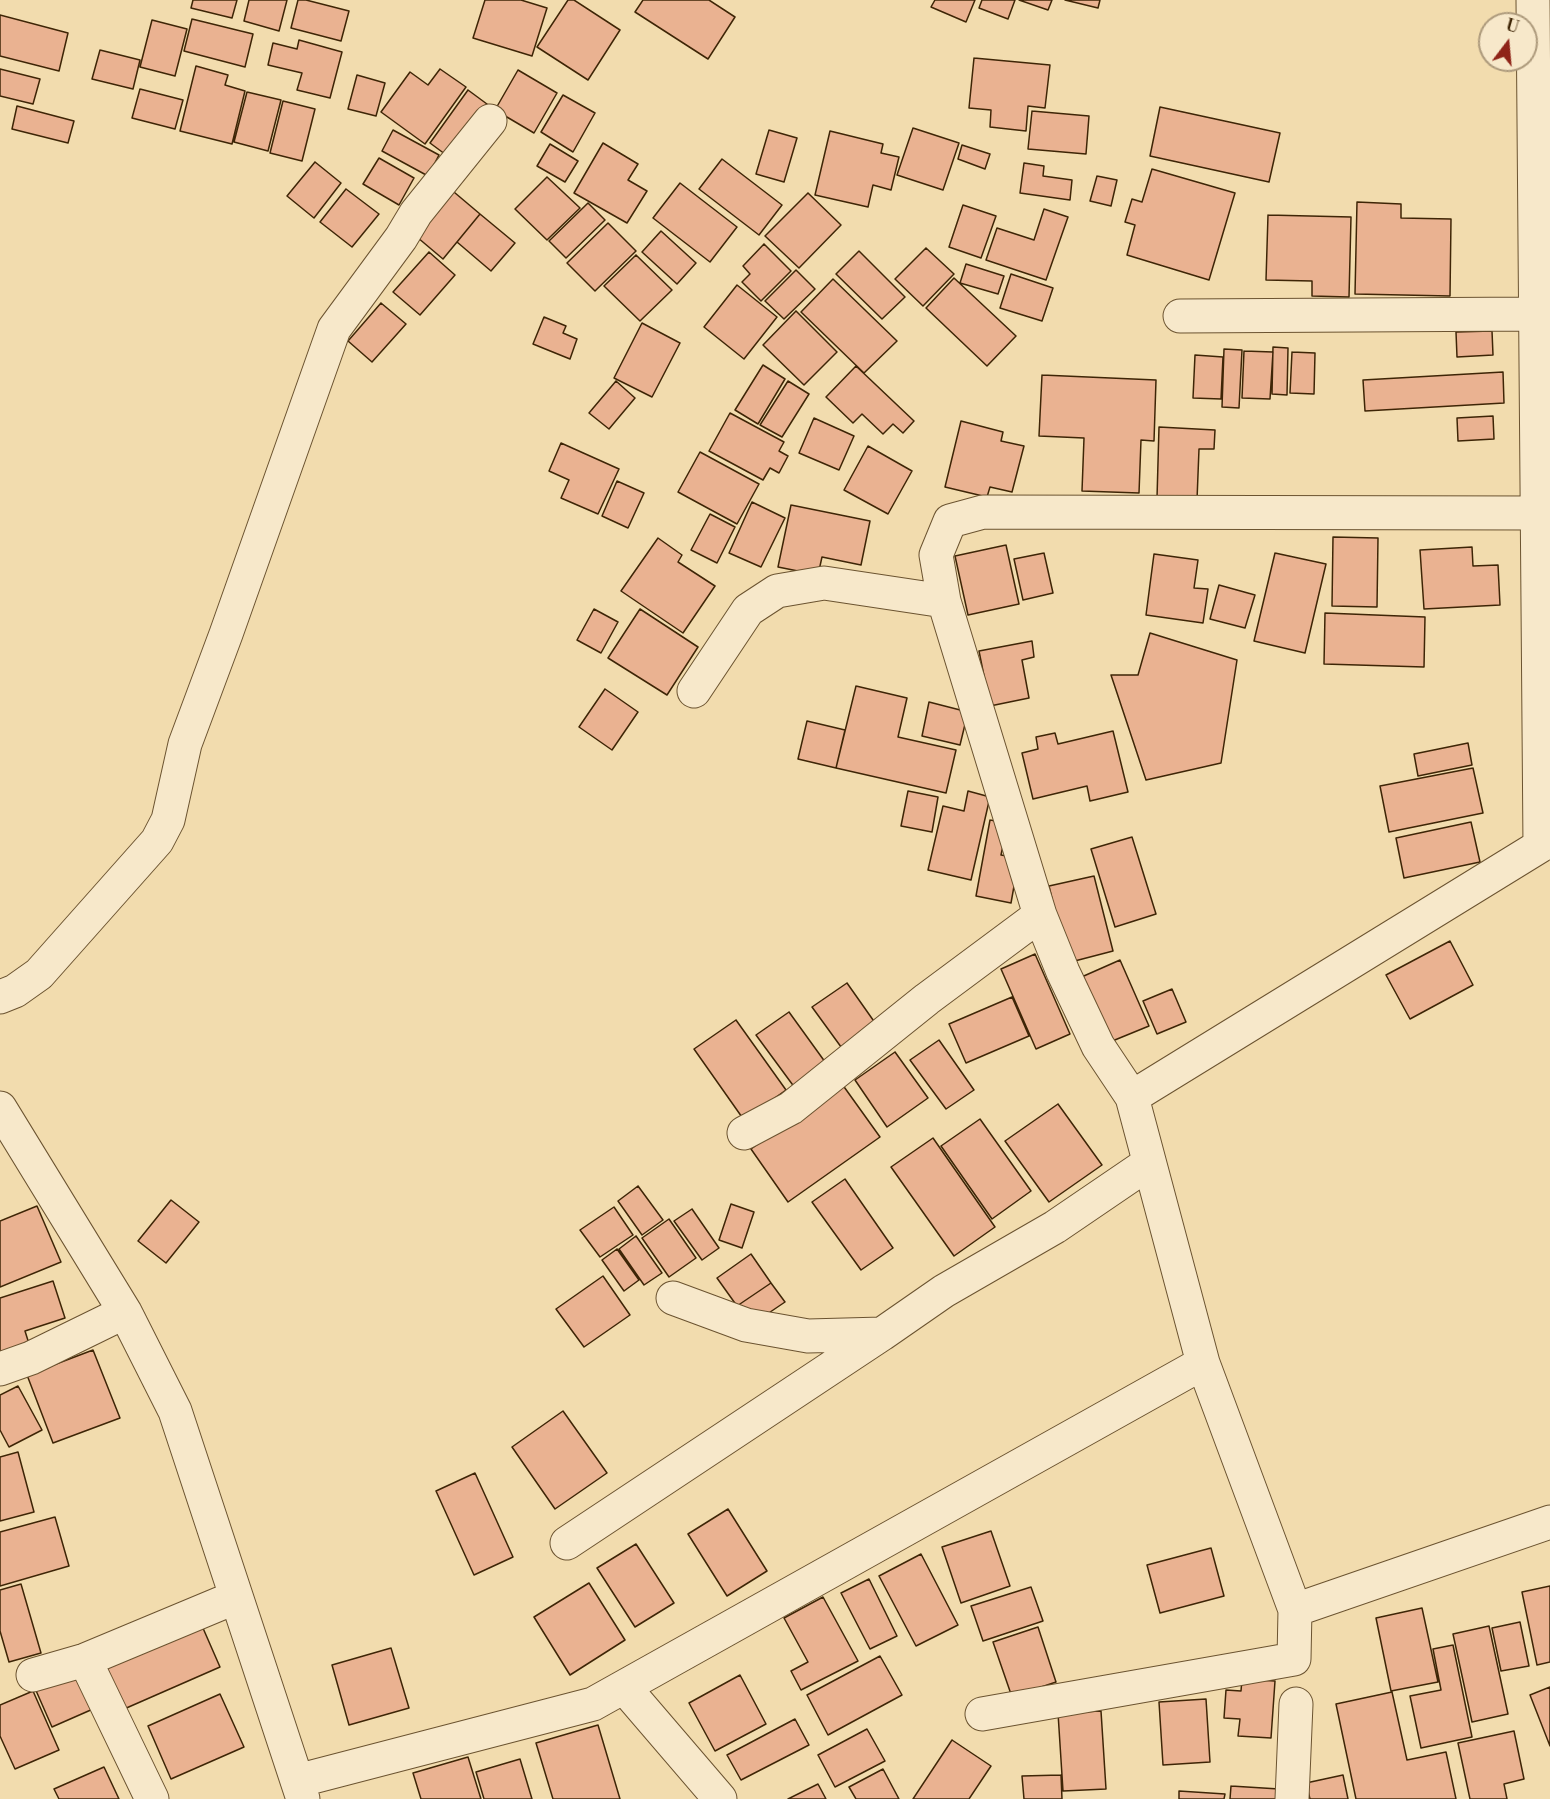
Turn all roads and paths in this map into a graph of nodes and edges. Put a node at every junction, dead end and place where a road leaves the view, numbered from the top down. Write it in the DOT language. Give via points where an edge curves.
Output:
graph roads {
  1 [pos="1533,0"];
  2 [pos="490,121"];
  3 [pos="1536,315"];
  4 [pos="1179,316"];
  5 [pos="1537,513"];
  6 [pos="944,601"];
  7 [pos="694,691"];
  8 [pos="1545,855"];
  9 [pos="1040,915"];
  10 [pos="0,997"];
  11 [pos="1132,1097"];
  12 [pos="0,1108"];
  13 [pos="744,1133"];
  14 [pos="1149,1163"];
  15 [pos="673,1298"];
  16 [pos="124,1312"];
  17 [pos="882,1334"];
  18 [pos="1203,1363"];
  19 [pos="0,1369"];
  20 [pos="1550,1522"];
  21 [pos="567,1543"];
  22 [pos="236,1597"];
  23 [pos="1295,1610"];
  24 [pos="86,1660"];
  25 [pos="33,1675"];
  26 [pos="624,1687"];
  27 [pos="1296,1704"];
  28 [pos="982,1714"];
  29 [pos="300,1790"];
  30 [pos="152,1799"];
  31 [pos="720,1799"];
  32 [pos="1292,1799"];
  1 -- 3 [label="street"];
  2 -- 10 [label="street" via="416,213 334,329 185,744 168,820 157,841 39,974"];
  3 -- 4 [label="street"];
  3 -- 5 [label="street"];
  5 -- 6 [label="street" via="983,512 950,521 936,555"];
  5 -- 8 [label="street"];
  6 -- 7 [label="street" via="824,583 777,591 748,610"];
  6 -- 9 [label="street"];
  8 -- 11 [label="street"];
  9 -- 11 [label="street" via="1098,1046"];
  9 -- 13 [label="street" via="791,1108"];
  11 -- 14 [label="street"];
  12 -- 16 [label="street"];
  14 -- 17 [label="street" via="1055,1227 944,1291"];
  14 -- 18 [label="street"];
  15 -- 17 [label="street" via="746,1325 798,1335"];
  16 -- 19 [label="street"];
  16 -- 22 [label="street" via="175,1412"];
  17 -- 21 [label="street"];
  18 -- 23 [label="street"];
  18 -- 26 [label="street"];
  20 -- 23 [label="street"];
  22 -- 24 [label="street"];
  22 -- 29 [label="street"];
  23 -- 28 [label="street" via="1294,1659"];
  24 -- 25 [label="street"];
  24 -- 30 [label="street"];
  26 -- 29 [label="street" via="593,1704"];
  26 -- 31 [label="street"];
  27 -- 32 [label="street"];
}
